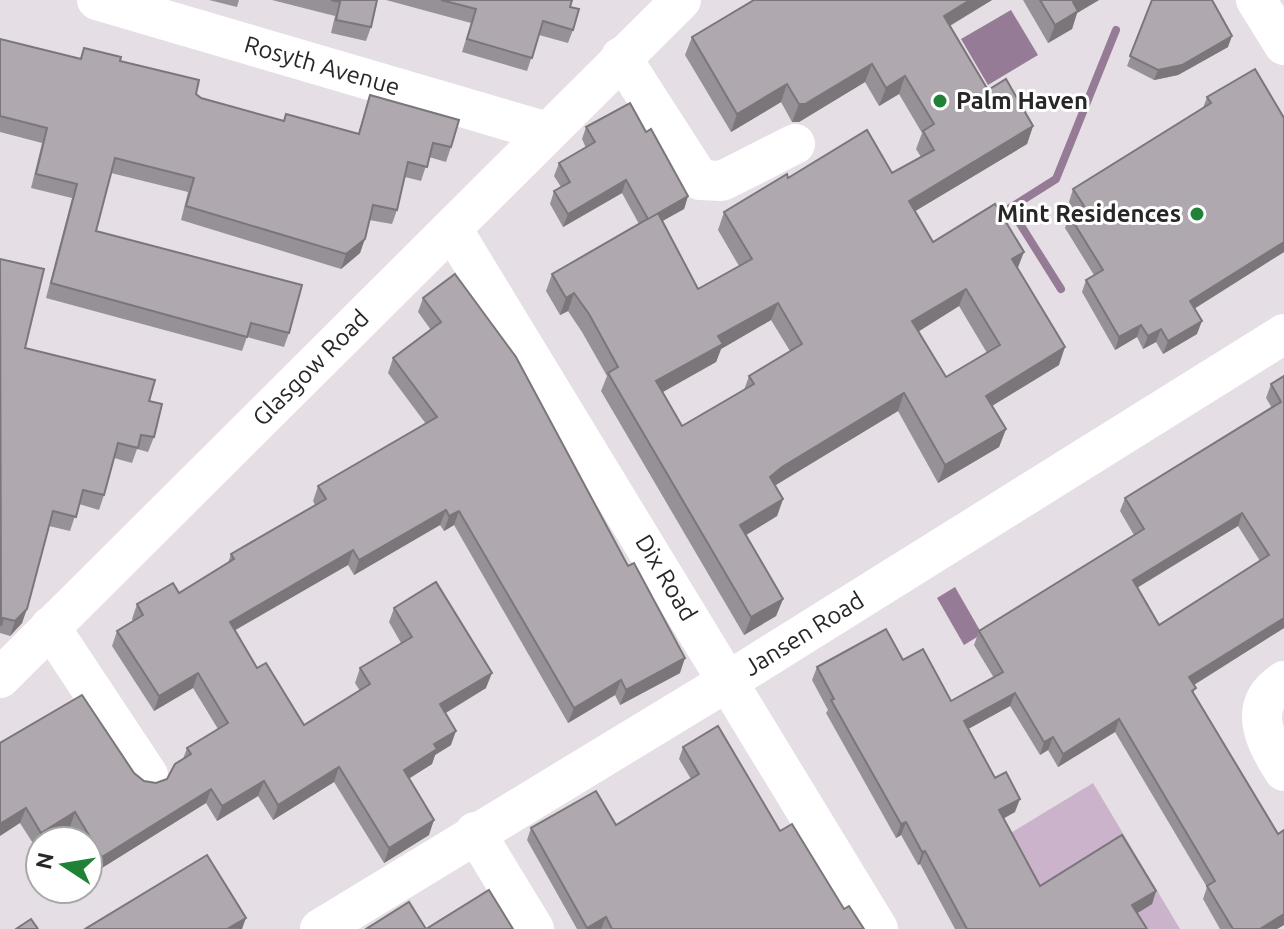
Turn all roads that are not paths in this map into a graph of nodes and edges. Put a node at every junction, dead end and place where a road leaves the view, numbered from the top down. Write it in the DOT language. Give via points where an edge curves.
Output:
graph roads {
  1 [pos="97,0"];
  2 [pos="681,0"];
  3 [pos="1256,0"];
  4 [pos="1284,45"];
  5 [pos="621,57"];
  6 [pos="547,132"];
  7 [pos="795,144"];
  8 [pos="452,229"];
  9 [pos="1284,334"];
  10 [pos="50,627"];
  11 [pos="0,678"];
  12 [pos="729,681"];
  13 [pos="1284,681"];
  14 [pos="1284,771"];
  15 [pos="148,775"];
  16 [pos="475,832"];
  17 [pos="320,929"];
  18 [pos="534,929"];
  19 [pos="878,929"];
  1 -- 6 [label="street, Rosyth Avenue"];
  2 -- 5 [label="street, Glasgow Road"];
  3 -- 4 [label="street"];
  5 -- 6 [label="street, Glasgow Road"];
  5 -- 7 [label="street" via="700,180 722,181"];
  6 -- 8 [label="street, Glasgow Road"];
  8 -- 10 [label="street, Glasgow Road"];
  8 -- 12 [label="street, Dix Road"];
  9 -- 12 [label="street, Jansen Road"];
  10 -- 11 [label="street, Glasgow Road"];
  10 -- 15 [label="street"];
  12 -- 16 [label="street, Jansen Road"];
  12 -- 19 [label="street, Dix Road"];
  13 -- 14 [label="street" via="1275,686 1261,717 1268,746"];
  16 -- 17 [label="street, Jansen Road"];
  16 -- 18 [label="street"];
}
